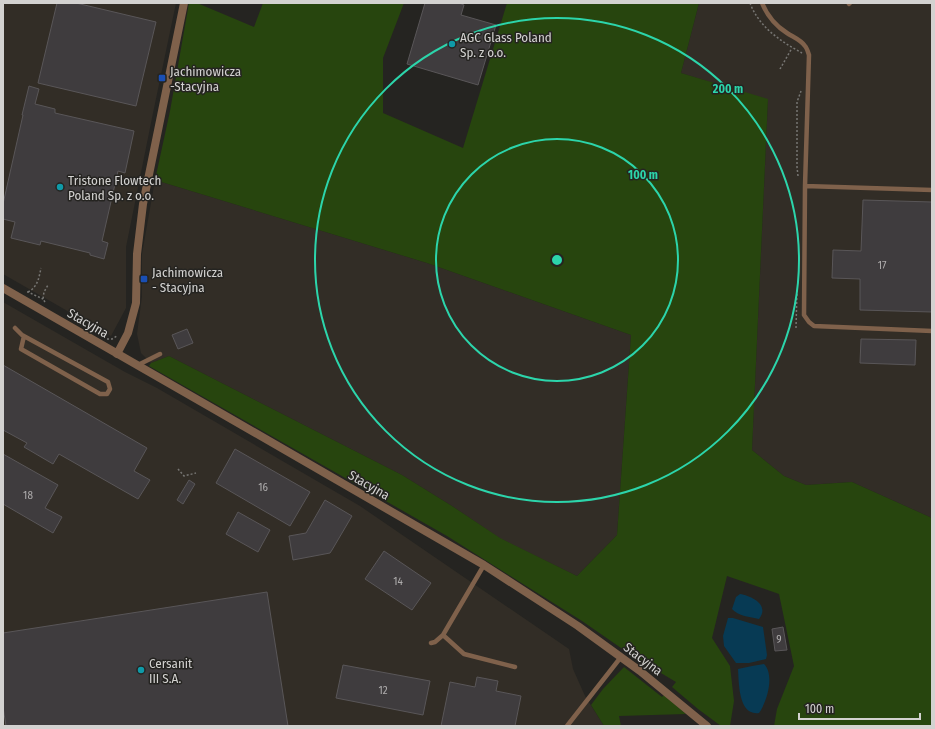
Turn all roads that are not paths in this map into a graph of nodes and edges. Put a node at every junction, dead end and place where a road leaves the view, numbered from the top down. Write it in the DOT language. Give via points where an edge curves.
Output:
graph roads {
  1 [pos="184,3"];
  2 [pos="762,3"];
  3 [pos="805,186"];
  4 [pos="932,190"];
  5 [pos="3,288"];
  6 [pos="15,328"];
  7 [pos="932,331"];
  8 [pos="24,336"];
  9 [pos="117,354"];
  10 [pos="160,354"];
  11 [pos="138,365"];
  12 [pos="484,565"];
  13 [pos="443,635"];
  14 [pos="431,643"];
  15 [pos="621,657"];
  16 [pos="515,666"];
  17 [pos="567,726"];
  18 [pos="707,726"];
  1 -- 9 [label="street" via="143,204 137,254 136,304 128,333"];
  2 -- 3 [label="lane" via="773,21 806,46 809,55"];
  3 -- 4 [label="lane"];
  3 -- 7 [label="lane" via="804,315 809,322 814,326"];
  5 -- 9 [label="street, Stacyjna"];
  6 -- 8 [label="lane"];
  8 -- 8 [label="lane" via="108,382 110,389 106,394 100,394 21,349"];
  9 -- 11 [label="street, Stacyjna"];
  10 -- 11 [label="lane"];
  11 -- 12 [label="street, Stacyjna"];
  12 -- 13 [label="lane"];
  12 -- 15 [label="street, Stacyjna"];
  13 -- 14 [label="lane"];
  13 -- 16 [label="lane" via="464,654"];
  15 -- 17 [label="lane"];
  15 -- 18 [label="street, Stacyjna"];
}
